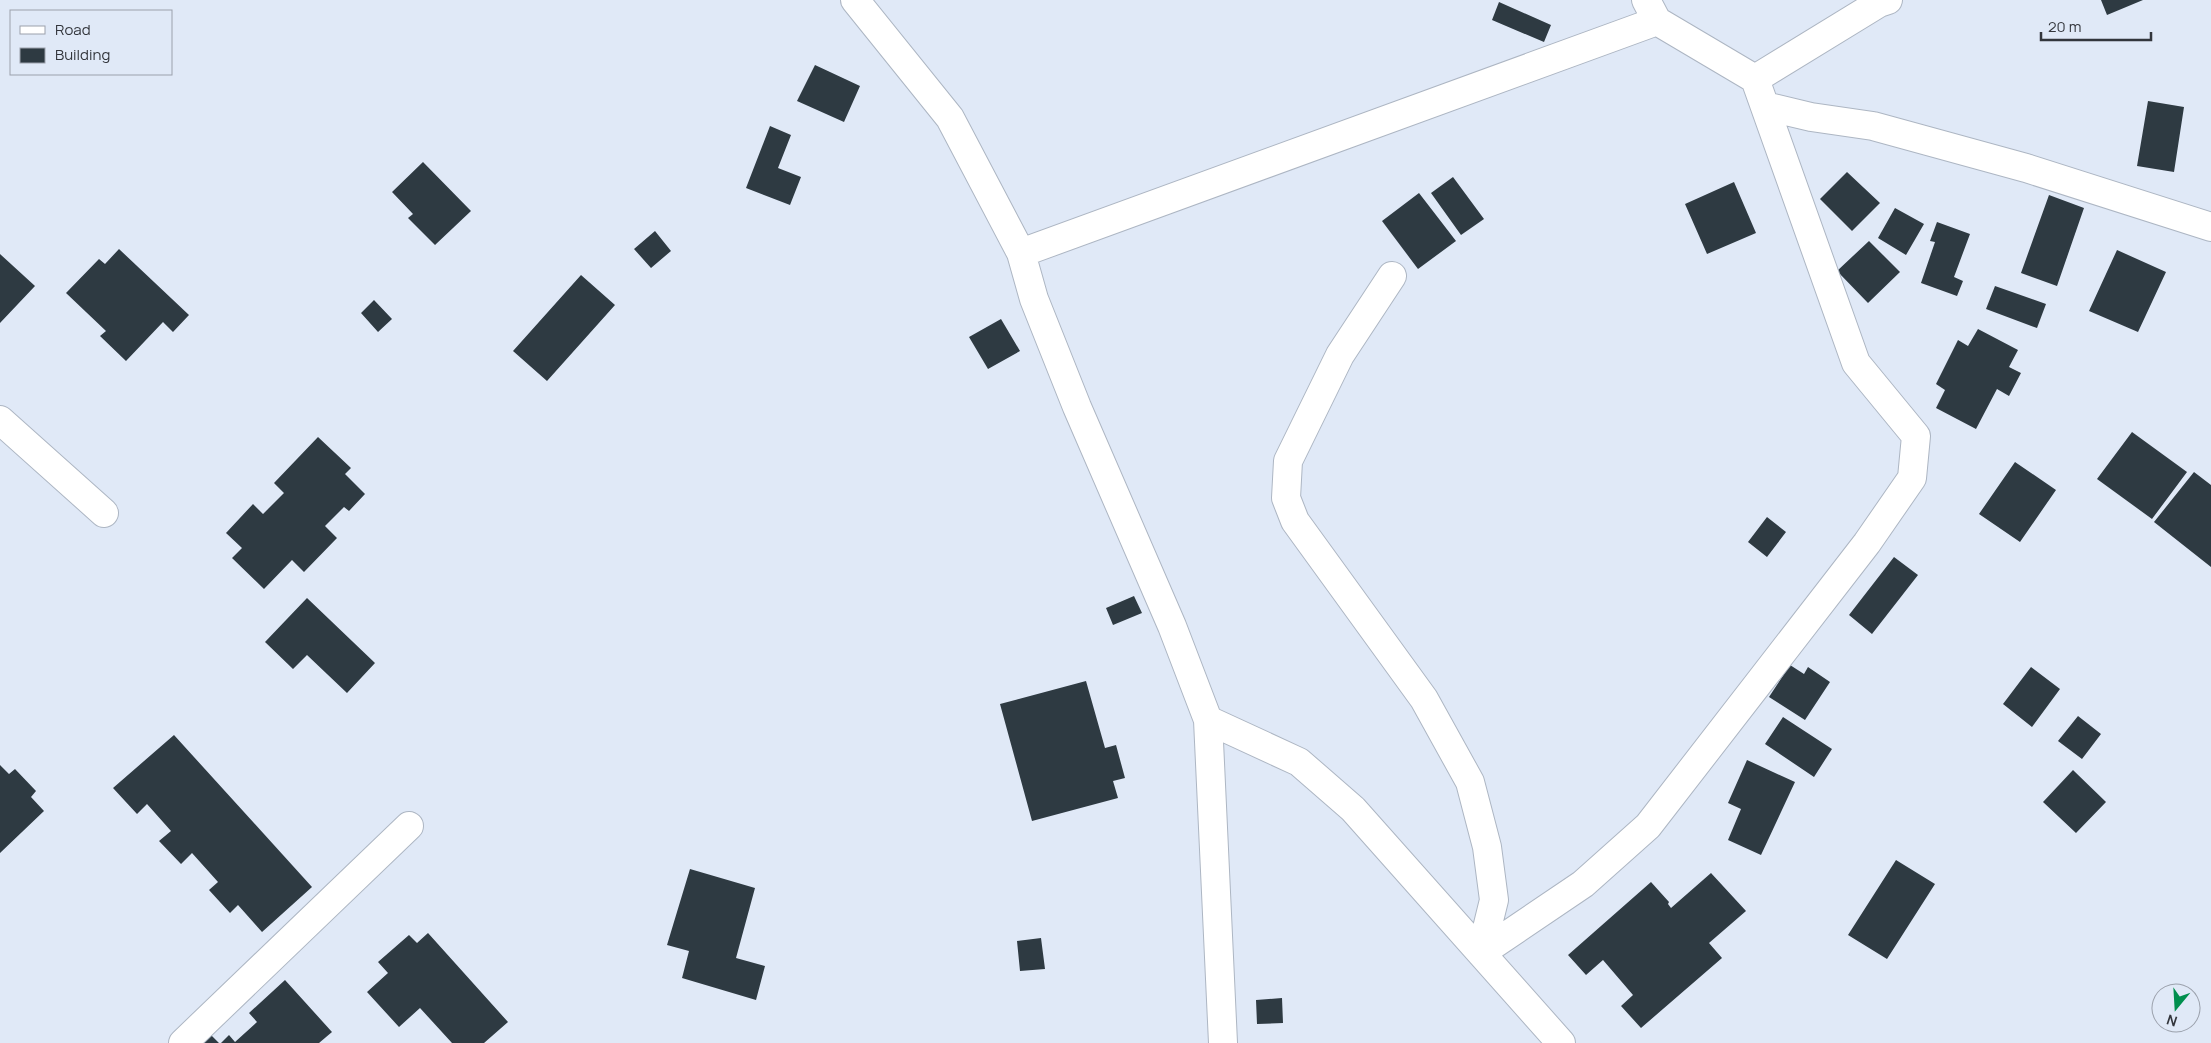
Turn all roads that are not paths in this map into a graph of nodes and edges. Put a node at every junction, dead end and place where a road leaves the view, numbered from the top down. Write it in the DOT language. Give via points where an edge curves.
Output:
graph roads {
  1 [pos="855,0"];
  2 [pos="1888,0"];
  3 [pos="1652,11"];
  4 [pos="1755,79"];
  5 [pos="1764,106"];
  6 [pos="2211,227"];
  7 [pos="1021,253"];
  8 [pos="1392,276"];
  9 [pos="0,420"];
  10 [pos="104,514"];
  11 [pos="1208,720"];
  12 [pos="409,826"];
  13 [pos="1481,953"];
  14 [pos="183,1043"];
  15 [pos="1223,1043"];
  16 [pos="1561,1043"];
  1 -- 7 [label="street" via="950,118"];
  2 -- 4 [label="street" via="1878,3"];
  3 -- 4 [label="street"];
  3 -- 7 [label="street"];
  4 -- 5 [label="street"];
  5 -- 6 [label="street" via="1873,126 2026,168"];
  5 -- 13 [label="street" via="1856,363 1916,436 1912,478 1867,543 1648,826 1583,884"];
  7 -- 11 [label="street" via="1034,299 1077,407 1172,626"];
  8 -- 13 [label="street" via="1340,354 1288,461 1286,498 1295,521 1424,699 1470,782 1487,847 1494,900"];
  9 -- 10 [label="street"];
  11 -- 13 [label="street" via="1299,762 1353,809"];
  11 -- 15 [label="street"];
  12 -- 14 [label="street"];
  13 -- 16 [label="street"];
}
